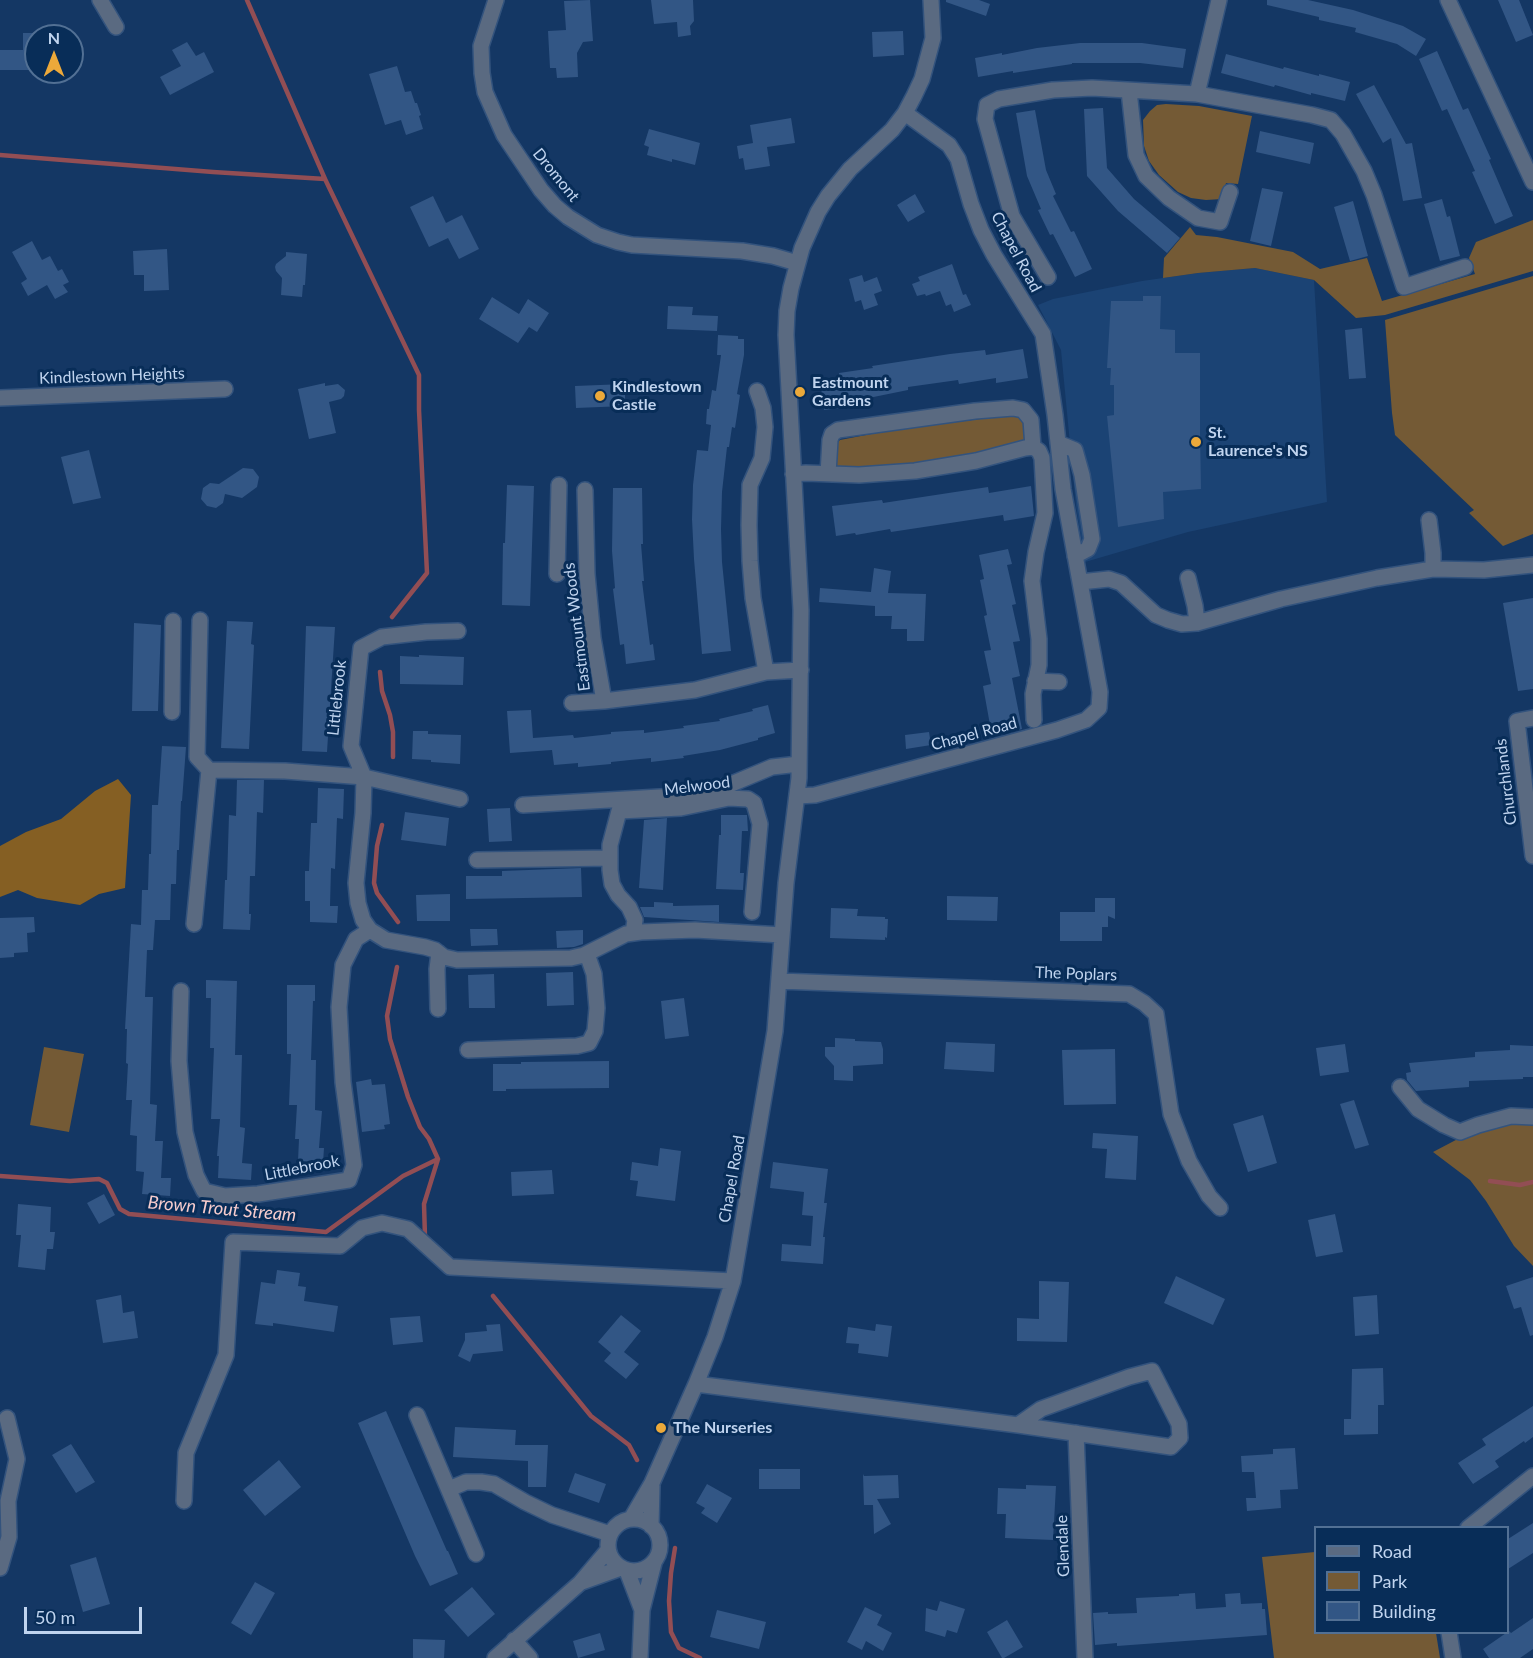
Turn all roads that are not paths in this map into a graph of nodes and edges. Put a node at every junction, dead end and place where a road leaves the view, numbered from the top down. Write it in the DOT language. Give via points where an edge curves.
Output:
graph roads {
  1 [pos="100,0"];
  2 [pos="496,0"];
  3 [pos="931,0"];
  4 [pos="1219,0"];
  5 [pos="1448,0"];
  6 [pos="116,27"];
  7 [pos="1129,91"];
  8 [pos="1197,94"];
  9 [pos="905,113"];
  10 [pos="1533,182"];
  11 [pos="1230,192"];
  12 [pos="797,263"];
  13 [pos="1465,267"];
  14 [pos="1048,277"];
  15 [pos="225,389"];
  16 [pos="757,392"];
  17 [pos="0,398"];
  18 [pos="1058,443"];
  19 [pos="1033,447"];
  20 [pos="793,474"];
  21 [pos="828,474"];
  22 [pos="559,486"];
  23 [pos="585,490"];
  24 [pos="1429,520"];
  25 [pos="558,549"];
  26 [pos="586,549"];
  27 [pos="1075,556"];
  28 [pos="1533,565"];
  29 [pos="1440,569"];
  30 [pos="557,574"];
  31 [pos="1188,578"];
  32 [pos="1080,582"];
  33 [pos="200,620"];
  34 [pos="173,621"];
  35 [pos="1197,623"];
  36 [pos="458,631"];
  37 [pos="801,670"];
  38 [pos="766,672"];
  39 [pos="172,673"];
  40 [pos="199,673"];
  41 [pos="1035,681"];
  42 [pos="1059,682"];
  43 [pos="604,701"];
  44 [pos="572,703"];
  45 [pos="171,712"];
  46 [pos="1533,718"];
  47 [pos="1034,720"];
  48 [pos="800,764"];
  49 [pos="209,770"];
  50 [pos="364,777"];
  51 [pos="798,796"];
  52 [pos="460,799"];
  53 [pos="523,805"];
  54 [pos="1533,856"];
  55 [pos="610,858"];
  56 [pos="477,860"];
  57 [pos="752,912"];
  58 [pos="194,924"];
  59 [pos="370,930"];
  60 [pos="633,933"];
  61 [pos="782,935"];
  62 [pos="439,953"];
  63 [pos="587,954"];
  64 [pos="779,981"];
  65 [pos="182,991"];
  66 [pos="438,1009"];
  67 [pos="468,1050"];
  68 [pos="1400,1087"];
  69 [pos="1533,1117"];
  70 [pos="1220,1208"];
  71 [pos="733,1281"];
  72 [pos="696,1384"];
  73 [pos="417,1415"];
  74 [pos="7,1418"];
  75 [pos="1018,1425"];
  76 [pos="1076,1433"];
  77 [pos="1533,1476"];
  78 [pos="652,1483"];
  79 [pos="449,1489"];
  80 [pos="184,1500"];
  81 [pos="632,1519"];
  82 [pos="651,1526"];
  83 [pos="1469,1526"];
  84 [pos="610,1534"];
  85 [pos="608,1550"];
  86 [pos="476,1554"];
  87 [pos="654,1563"];
  88 [pos="0,1568"];
  89 [pos="624,1569"];
  90 [pos="580,1583"];
  91 [pos="642,1610"];
  92 [pos="1449,1634"];
  93 [pos="514,1640"];
  94 [pos="495,1658"];
  95 [pos="530,1658"];
  96 [pos="640,1658"];
  97 [pos="1085,1658"];
  98 [pos="1453,1658"];
  1 -- 6 [label="street"];
  2 -- 12 [label="street, Dromont" via="481,46 486,92 504,135 541,190 568,218 618,242 742,251"];
  3 -- 9 [label="street" via="933,32 928,59"];
  4 -- 8 [label="street"];
  5 -- 10 [label="street"];
  7 -- 8 [label="street"];
  7 -- 11 [label="street" via="1136,154 1146,176 1198,218 1220,222"];
  7 -- 14 [label="street" via="1053,90 999,99 987,105 985,119 1012,216"];
  8 -- 13 [label="street" via="1331,120 1364,171 1404,287"];
  9 -- 12 [label="street" via="828,196"];
  9 -- 18 [label="street, Chapel Road" via="949,145 958,159 981,230 1043,334"];
  12 -- 20 [label="street" via="786,335"];
  15 -- 17 [label="street, Kindlestown Heights"];
  16 -- 38 [label="street" via="765,427 762,458 750,485 750,552 753,598"];
  18 -- 27 [label="street, Chapel Road"];
  18 -- 27 [label="street" via="1075,450 1092,539 1088,549"];
  19 -- 21 [label="street" via="915,471"];
  19 -- 21 [label="street" via="1031,420 1023,410 975,411 838,430 830,440"];
  19 -- 41 [label="street" via="1042,458 1046,513 1032,581 1039,639"];
  20 -- 21 [label="street"];
  20 -- 37 [label="street"];
  22 -- 25 [label="street, Eastmount Woods"];
  23 -- 26 [label="street, Eastmount Woods"];
  24 -- 29 [label="street" via="1433,553"];
  25 -- 26 [label="street, Eastmount Woods"];
  25 -- 30 [label="street, Eastmount Woods"];
  26 -- 43 [label="street, Eastmount Woods" via="593,638"];
  27 -- 32 [label="street, Chapel Road"];
  28 -- 29 [label="street"];
  29 -- 35 [label="street" via="1315,591"];
  31 -- 35 [label="street"];
  32 -- 35 [label="street" via="1109,579 1121,583 1156,615 1182,624"];
  32 -- 51 [label="street, Chapel Road" via="1100,692 1099,708 1086,720 815,795"];
  33 -- 40 [label="street"];
  34 -- 39 [label="street"];
  36 -- 50 [label="street, Littlebrook" via="382,637 361,648 351,746"];
  37 -- 38 [label="street, Eastmount Woods"];
  37 -- 48 [label="street"];
  38 -- 43 [label="street, Eastmount Woods" via="695,690"];
  39 -- 40 [label="street"];
  39 -- 45 [label="street"];
  40 -- 49 [label="street" via="197,758"];
  41 -- 42 [label="street"];
  41 -- 47 [label="street"];
  43 -- 44 [label="street, Eastmount Woods"];
  46 -- 54 [label="street, Churchlands" via="1517,721"];
  48 -- 51 [label="street"];
  48 -- 53 [label="street" via="772,767 694,795"];
  49 -- 50 [label="street"];
  49 -- 58 [label="street"];
  50 -- 52 [label="street"];
  50 -- 59 [label="street, Littlebrook" via="356,883 363,920"];
  51 -- 61 [label="street, Chapel Road"];
  55 -- 56 [label="street"];
  55 -- 57 [label="street, Melwood" via="619,811 748,799 754,803 760,824"];
  55 -- 60 [label="street, Melwood" via="612,884 635,920"];
  59 -- 62 [label="street" via="386,940"];
  59 -- 65 [label="street, Littlebrook" via="356,939 343,965 339,1007 343,1082 354,1165 349,1180 258,1194 225,1196 204,1191 184,1132 179,1061"];
  60 -- 61 [label="street" via="695,930"];
  60 -- 63 [label="street"];
  61 -- 64 [label="street, Chapel Road"];
  62 -- 63 [label="street" via="457,960 571,958"];
  62 -- 66 [label="street"];
  63 -- 67 [label="street" via="594,974 597,1008 595,1031 589,1043"];
  64 -- 70 [label="street, The Poplars" via="1129,994 1155,1014 1171,1114 1189,1161"];
  64 -- 71 [label="street, Chapel Road" via="775,1031"];
  68 -- 69 [label="street" via="1418,1109 1460,1132 1511,1116"];
  71 -- 72 [label="street, Chapel Road"];
  71 -- 80 [label="street" via="450,1268 408,1229 382,1223 362,1228 340,1246 233,1242 226,1355 186,1453"];
  72 -- 75 [label="street"];
  72 -- 78 [label="street, Chapel Road"];
  73 -- 79 [label="street"];
  74 -- 88 [label="street" via="17,1459 8,1501 9,1537"];
  75 -- 76 [label="street"];
  75 -- 76 [label="street" via="1041,1409 1152,1371 1179,1424 1180,1438 1171,1447"];
  76 -- 97 [label="street, Glendale"];
  77 -- 83 [label="street"];
  78 -- 81 [label="street, Chapel Road"];
  78 -- 82 [label="street, Chapel Road"];
  79 -- 84 [label="street" via="466,1482 494,1484 552,1515"];
  79 -- 86 [label="street"];
  81 -- 82 [label="street"];
  81 -- 84 [label="street" via="619,1524"];
  82 -- 87 [label="street" via="660,1539"];
  84 -- 85 [label="street"];
  85 -- 89 [label="street"];
  85 -- 90 [label="street"];
  87 -- 89 [label="street" via="642,1570"];
  87 -- 91 [label="street"];
  89 -- 90 [label="street"];
  89 -- 91 [label="street"];
  90 -- 93 [label="street"];
  91 -- 96 [label="street"];
  92 -- 98 [label="street"];
  93 -- 94 [label="street"];
  93 -- 95 [label="street"];
}
